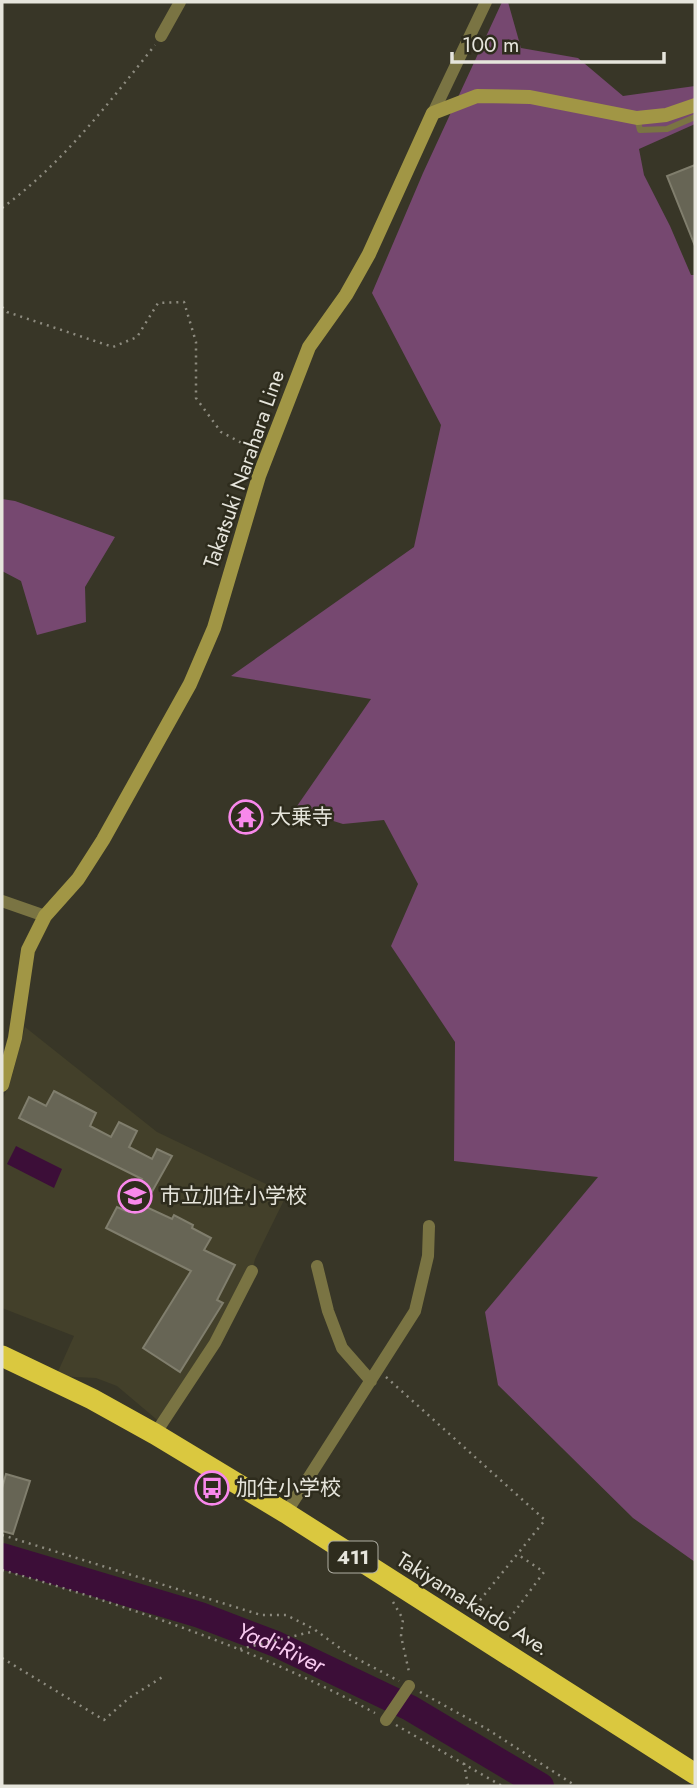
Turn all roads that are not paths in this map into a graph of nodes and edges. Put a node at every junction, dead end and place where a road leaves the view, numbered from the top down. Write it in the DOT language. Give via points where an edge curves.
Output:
graph roads {
  1 [pos="180,2"];
  2 [pos="486,2"];
  3 [pos="162,36"];
  4 [pos="695,105"];
  5 [pos="433,113"];
  6 [pos="695,117"];
  7 [pos="637,118"];
  8 [pos="2,901"];
  9 [pos="45,916"];
  10 [pos="2,1085"];
  11 [pos="429,1226"];
  12 [pos="317,1266"];
  13 [pos="252,1271"];
  14 [pos="2,1356"];
  15 [pos="371,1381"];
  16 [pos="155,1434"];
  17 [pos="285,1513"];
  18 [pos="407,1688"];
  19 [pos="388,1717"];
  20 [pos="695,1774"];
  1 -- 3 [label="street"];
  2 -- 5 [label="street"];
  4 -- 7 [label="main road" via="666,116"];
  5 -- 7 [label="main road" via="477,96 503,96"];
  5 -- 9 [label="main road, Takatsuki Narahara Line" via="369,254 309,347 267,457 214,628 190,684 103,840 78,879"];
  6 -- 7 [label="lane" via="667,129 640,130"];
  8 -- 9 [label="street"];
  9 -- 10 [label="main road, Takatsuki Narahara Line" via="28,950 15,1038"];
  11 -- 15 [label="street" via="428,1256 415,1311"];
  12 -- 15 [label="street" via="342,1348"];
  13 -- 16 [label="street" via="215,1343"];
  14 -- 16 [label="highway, Takiyama-kaido Ave. / 411"];
  15 -- 17 [label="street"];
  16 -- 17 [label="highway, Takiyama-kaido Ave. / 411"];
  17 -- 20 [label="highway, Takiyama-kaido Ave. / 411"];
  18 -- 19 [label="street"];
}
